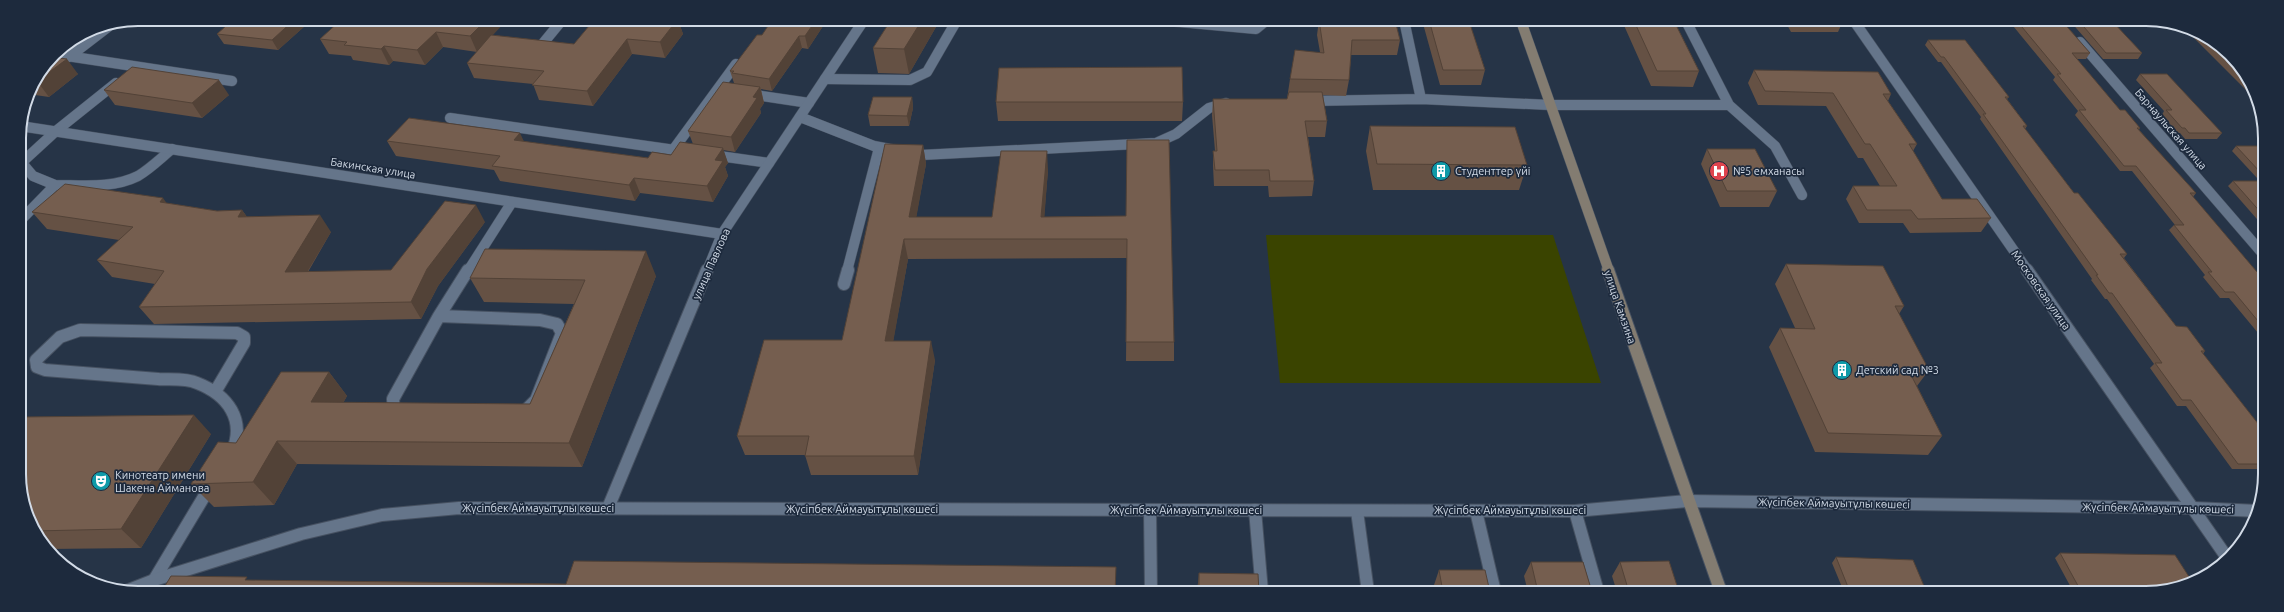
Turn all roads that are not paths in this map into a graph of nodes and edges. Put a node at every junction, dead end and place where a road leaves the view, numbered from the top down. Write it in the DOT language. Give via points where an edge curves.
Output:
graph roads {
  1 [pos="558,26"];
  2 [pos="860,26"];
  3 [pos="954,26"];
  4 [pos="1223,26"];
  5 [pos="1260,26"];
  6 [pos="1405,26"];
  7 [pos="1523,26"];
  8 [pos="1689,26"];
  9 [pos="1857,26"];
  10 [pos="101,32"];
  11 [pos="2072,33"];
  12 [pos="540,47"];
  13 [pos="62,56"];
  14 [pos="69,57"];
  15 [pos="736,64"];
  16 [pos="137,67"];
  17 [pos="825,79"];
  18 [pos="232,81"];
  19 [pos="740,93"];
  20 [pos="1421,99"];
  21 [pos="1302,101"];
  22 [pos="1234,102"];
  23 [pos="809,103"];
  24 [pos="1550,105"];
  25 [pos="1729,105"];
  26 [pos="800,117"];
  27 [pos="450,118"];
  28 [pos="27,127"];
  29 [pos="56,131"];
  30 [pos="880,148"];
  31 [pos="172,149"];
  32 [pos="673,150"];
  33 [pos="26,159"];
  34 [pos="769,163"];
  35 [pos="26,169"];
  36 [pos="55,185"];
  37 [pos="1802,195"];
  38 [pos="512,202"];
  39 [pos="26,215"];
  40 [pos="722,234"];
  41 [pos="2258,248"];
  42 [pos="844,284"];
  43 [pos="439,316"];
  44 [pos="215,392"];
  45 [pos="226,461"];
  46 [pos="218,474"];
  47 [pos="1687,501"];
  48 [pos="608,508"];
  49 [pos="2194,508"];
  50 [pos="1150,510"];
  51 [pos="1255,510"];
  52 [pos="1357,510"];
  53 [pos="1476,511"];
  54 [pos="1575,511"];
  55 [pos="2252,511"];
  56 [pos="2224,554"];
  57 [pos="154,580"];
  58 [pos="139,586"];
  59 [pos="1151,586"];
  60 [pos="1261,586"];
  61 [pos="1367,586"];
  62 [pos="1494,586"];
  63 [pos="1596,586"];
  64 [pos="1719,586"];
  1 -- 12 [label="street"];
  2 -- 17 [label="street, улица Павлова"];
  3 -- 17 [label="street" via="927,72 910,80"];
  4 -- 5 [label="street" via="1256,29"];
  6 -- 20 [label="street"];
  7 -- 24 [label="main road, улица Камзина"];
  8 -- 25 [label="street"];
  9 -- 49 [label="street, Московская улица"];
  10 -- 14 [label="street"];
  11 -- 41 [label="street, Барнаульская улица"];
  13 -- 14 [label="street"];
  14 -- 16 [label="street"];
  15 -- 32 [label="street" via="721,90"];
  16 -- 18 [label="street"];
  16 -- 29 [label="street"];
  17 -- 23 [label="street, улица Павлова"];
  19 -- 23 [label="street"];
  20 -- 21 [label="street"];
  20 -- 24 [label="street"];
  22 -- 30 [label="street" via="1209,108 1176,134 1156,143 922,155"];
  23 -- 26 [label="street, улица Павлова"];
  24 -- 25 [label="street"];
  24 -- 47 [label="main road, улица Камзина"];
  25 -- 37 [label="street" via="1775,146"];
  26 -- 30 [label="street"];
  26 -- 34 [label="street, улица Павлова"];
  27 -- 32 [label="street"];
  28 -- 29 [label="street, Бакинская улица"];
  29 -- 31 [label="street, Бакинская улица"];
  29 -- 33 [label="street"];
  30 -- 42 [label="street"];
  31 -- 36 [label="street" via="138,175 121,182 104,186"];
  31 -- 38 [label="street, Бакинская улица"];
  32 -- 34 [label="street"];
  34 -- 40 [label="street, улица Павлова"];
  35 -- 36 [label="street" via="33,176"];
  36 -- 39 [label="street"];
  38 -- 40 [label="street, Бакинская улица"];
  38 -- 43 [label="street"];
  40 -- 48 [label="street, улица Павлова"];
  43 -- 43 [label="street" via="393,399 394,413 409,420 504,420 524,412 536,400 562,333 557,324 540,320"];
  44 -- 44 [label="street" via="196,382 45,370 37,367 36,360 56,339 67,332 80,330 238,333 244,337 244,343"];
  44 -- 45 [label="street" via="230,409 240,427 238,441"];
  46 -- 57 [label="street"];
  47 -- 49 [label="street, Жүсіпбек Аймауытұлы көшесі"];
  47 -- 54 [label="street, Жүсіпбек Аймауытұлы көшесі"];
  47 -- 64 [label="main road, улица Камзина"];
  48 -- 50 [label="street, Жүсіпбек Аймауытұлы көшесі"];
  48 -- 57 [label="street, Жүсіпбек Аймауытұлы көшесі" via="459,508 382,515 301,534"];
  49 -- 55 [label="street, Жүсіпбек Аймауытұлы көшесі"];
  49 -- 56 [label="street, Московская улица"];
  50 -- 51 [label="street, Жүсіпбек Аймауытұлы көшесі"];
  50 -- 59 [label="street"];
  51 -- 52 [label="street, Жүсіпбек Аймауытұлы көшесі"];
  51 -- 60 [label="street"];
  52 -- 53 [label="street, Жүсіпбек Аймауытұлы көшесі"];
  52 -- 61 [label="street"];
  53 -- 54 [label="street, Жүсіпбек Аймауытұлы көшесі"];
  53 -- 62 [label="street"];
  54 -- 63 [label="street"];
  57 -- 58 [label="street, Жүсіпбек Аймауытұлы көшесі"];
}
